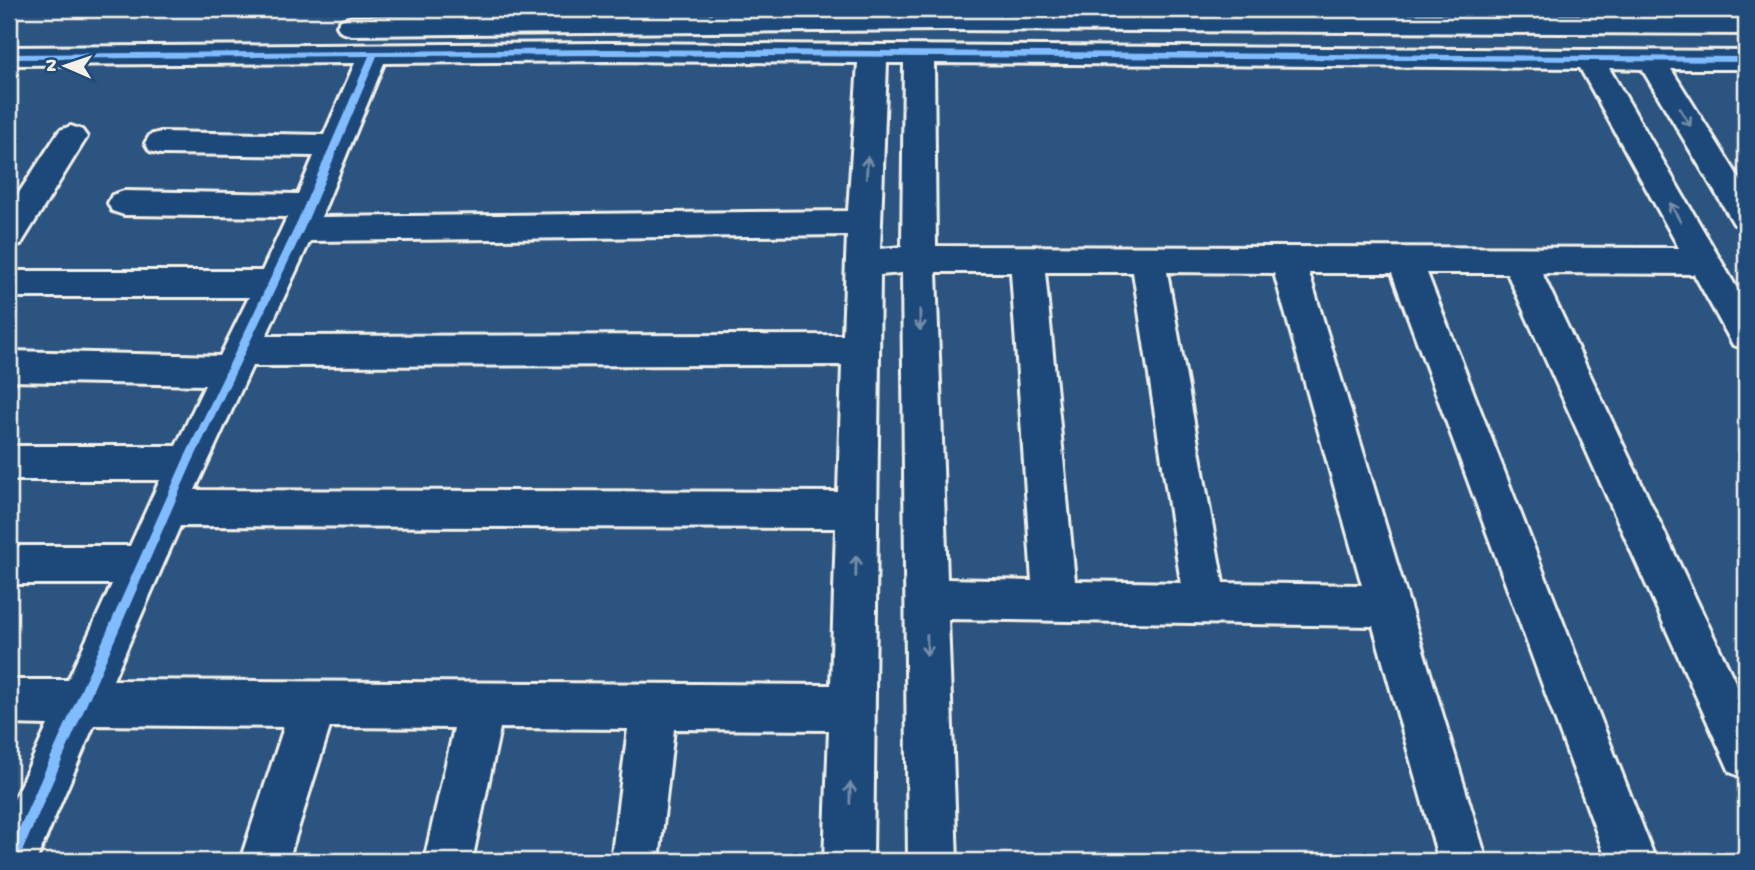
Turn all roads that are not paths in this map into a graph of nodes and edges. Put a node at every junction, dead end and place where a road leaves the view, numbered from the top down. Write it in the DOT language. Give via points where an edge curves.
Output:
graph roads {
  1 [pos="555,16"];
  2 [pos="618,16"];
  3 [pos="1600,16"];
  4 [pos="1746,25"];
  5 [pos="545,52"];
  6 [pos="610,52"];
  7 [pos="292,53"];
  8 [pos="374,53"];
  9 [pos="873,54"];
  10 [pos="919,55"];
  11 [pos="9,56"];
  12 [pos="1602,57"];
  13 [pos="1650,58"];
  14 [pos="1746,60"];
  15 [pos="71,137"];
  16 [pos="161,144"];
  17 [pos="335,146"];
  18 [pos="1714,167"];
  19 [pos="1746,167"];
  20 [pos="124,203"];
  21 [pos="1746,216"];
  22 [pos="304,218"];
  23 [pos="864,223"];
  24 [pos="9,235"];
  25 [pos="919,259"];
  26 [pos="1027,259"];
  27 [pos="1148,260"];
  28 [pos="1288,260"];
  29 [pos="1405,261"];
  30 [pos="1519,261"];
  31 [pos="1703,261"];
  32 [pos="863,263"];
  33 [pos="9,284"];
  34 [pos="273,284"];
  35 [pos="1746,335"];
  36 [pos="860,350"];
  37 [pos="236,361"];
  38 [pos="9,366"];
  39 [pos="9,463"];
  40 [pos="187,463"];
  41 [pos="167,508"];
  42 [pos="857,510"];
  43 [pos="9,565"];
  44 [pos="142,565"];
  45 [pos="926,599"];
  46 [pos="1055,600"];
  47 [pos="1205,603"];
  48 [pos="1389,606"];
  49 [pos="9,702"];
  50 [pos="81,702"];
  51 [pos="314,704"];
  52 [pos="482,706"];
  53 [pos="654,707"];
  54 [pos="852,708"];
  55 [pos="1746,756"];
  56 [pos="11,861"];
  57 [pos="264,861"];
  58 [pos="448,861"];
  59 [pos="635,861"];
  60 [pos="849,861"];
  61 [pos="932,861"];
  62 [pos="1463,861"];
  63 [pos="1630,861"];
  1 -- 2 [label="street"];
  1 -- 5 [label="street"];
  1 -- 7 [label="street" via="320,27 300,38"];
  2 -- 3 [label="street"];
  2 -- 6 [label="street"];
  3 -- 4 [label="street"];
  3 -- 12 [label="street"];
  5 -- 6 [label="street"];
  5 -- 8 [label="street"];
  6 -- 9 [label="street"];
  7 -- 8 [label="street"];
  7 -- 11 [label="street"];
  8 -- 17 [label="street"];
  9 -- 10 [label="street"];
  23 -- 9 [label="street, one-way"];
  10 -- 12 [label="street"];
  10 -- 25 [label="street"];
  12 -- 13 [label="street"];
  31 -- 12 [label="street, one-way"];
  13 -- 14 [label="street"];
  13 -- 18 [label="street, one-way"];
  15 -- 24 [label="street"];
  16 -- 17 [label="street"];
  17 -- 22 [label="street"];
  18 -- 19 [label="street"];
  18 -- 21 [label="street"];
  20 -- 22 [label="street"];
  22 -- 23 [label="street"];
  22 -- 34 [label="street"];
  23 -- 32 [label="street"];
  25 -- 26 [label="street"];
  25 -- 32 [label="street"];
  25 -- 45 [label="street, one-way"];
  26 -- 27 [label="street"];
  26 -- 46 [label="street"];
  27 -- 28 [label="street"];
  27 -- 47 [label="street"];
  28 -- 29 [label="street"];
  28 -- 48 [label="street"];
  29 -- 30 [label="street"];
  29 -- 63 [label="street"];
  30 -- 31 [label="street"];
  30 -- 55 [label="street"];
  31 -- 35 [label="street"];
  32 -- 36 [label="street"];
  33 -- 34 [label="street"];
  34 -- 37 [label="street"];
  36 -- 37 [label="street"];
  36 -- 42 [label="street"];
  37 -- 38 [label="street"];
  37 -- 40 [label="street"];
  39 -- 40 [label="street"];
  40 -- 41 [label="street"];
  41 -- 42 [label="street"];
  41 -- 44 [label="street"];
  54 -- 42 [label="street, one-way"];
  43 -- 44 [label="street"];
  44 -- 50 [label="street"];
  45 -- 46 [label="street"];
  45 -- 61 [label="street, one-way"];
  46 -- 47 [label="street"];
  47 -- 48 [label="street"];
  48 -- 62 [label="street"];
  49 -- 50 [label="street"];
  50 -- 51 [label="street"];
  50 -- 56 [label="street"];
  51 -- 52 [label="street"];
  51 -- 57 [label="street"];
  52 -- 53 [label="street"];
  52 -- 58 [label="street"];
  53 -- 54 [label="street"];
  53 -- 59 [label="street"];
  60 -- 54 [label="street, one-way"];
}
